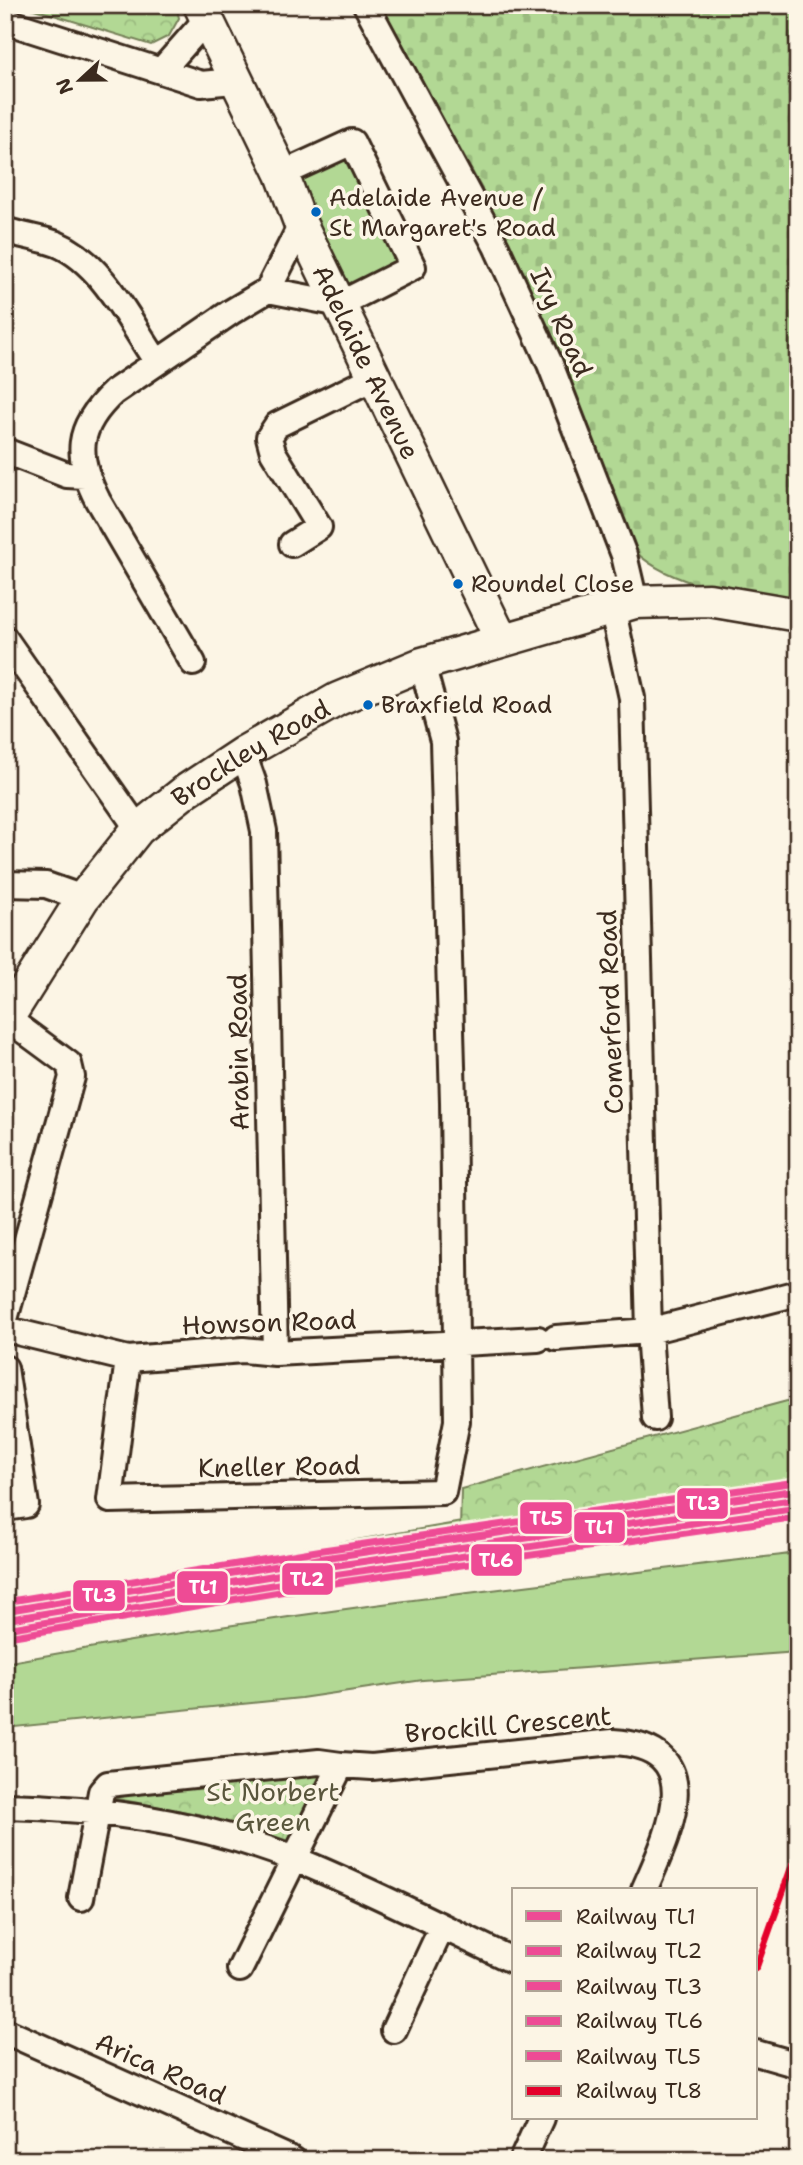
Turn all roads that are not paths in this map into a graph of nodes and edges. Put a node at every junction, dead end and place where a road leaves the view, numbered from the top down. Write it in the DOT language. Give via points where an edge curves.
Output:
graph roads {
  1 [pos="366,5"];
  2 [pos="203,12"];
  3 [pos="5,21"];
  4 [pos="161,71"];
  5 [pos="234,81"];
  6 [pos="282,174"];
  7 [pos="301,225"];
  8 [pos="5,230"];
  9 [pos="268,290"];
  10 [pos="340,304"];
  11 [pos="157,362"];
  12 [pos="375,377"];
  13 [pos="5,451"];
  14 [pos="86,476"];
  15 [pos="292,544"];
  16 [pos="623,605"];
  17 [pos="798,615"];
  18 [pos="5,639"];
  19 [pos="501,639"];
  20 [pos="194,663"];
  21 [pos="422,664"];
  22 [pos="243,753"];
  23 [pos="138,829"];
  24 [pos="5,884"];
  25 [pos="83,898"];
  26 [pos="7,1021"];
  27 [pos="798,1293"];
  28 [pos="5,1319"];
  29 [pos="5,1329"];
  30 [pos="649,1331"];
  31 [pos="456,1344"];
  32 [pos="275,1353"];
  33 [pos="128,1359"];
  34 [pos="5,1368"];
  35 [pos="655,1418"];
  36 [pos="5,1508"];
  37 [pos="341,1765"];
  38 [pos="5,1806"];
  39 [pos="98,1811"];
  40 [pos="295,1859"];
  41 [pos="645,1888"];
  42 [pos="81,1898"];
  43 [pos="442,1927"];
  44 [pos="512,1960"];
  45 [pos="240,1969"];
  46 [pos="394,2030"];
  47 [pos="5,2031"];
  48 [pos="758,2054"];
  49 [pos="798,2066"];
  50 [pos="540,2120"];
  51 [pos="293,2160"];
  52 [pos="522,2160"];
  1 -- 16 [label="street, Ivy Road" via="496,246 545,352 624,555"];
  2 -- 4 [label="street"];
  2 -- 5 [label="main road, Adelaide Avenue"];
  3 -- 4 [label="street"];
  4 -- 5 [label="street" via="201,84"];
  5 -- 6 [label="main road, Adelaide Avenue"];
  6 -- 7 [label="main road, Adelaide Avenue"];
  6 -- 10 [label="street" via="352,142 413,267"];
  7 -- 9 [label="street"];
  7 -- 10 [label="main road, Adelaide Avenue"];
  8 -- 11 [label="street" via="55,244 91,267"];
  9 -- 10 [label="street"];
  9 -- 11 [label="street"];
  10 -- 12 [label="main road, Adelaide Avenue"];
  11 -- 14 [label="street" via="98,407 80,451"];
  12 -- 15 [label="street" via="277,425 269,437 273,452 319,527"];
  12 -- 19 [label="main road, Adelaide Avenue"];
  13 -- 14 [label="street" via="67,475"];
  14 -- 20 [label="street"];
  16 -- 17 [label="main road, Brockley Road" via="709,600"];
  16 -- 19 [label="main road, Brockley Road"];
  16 -- 30 [label="street, Comerford Road" via="632,698"];
  18 -- 23 [label="street"];
  19 -- 21 [label="main road, Brockley Road"];
  21 -- 22 [label="main road, Brockley Road" via="338,699"];
  21 -- 31 [label="street" via="443,741"];
  22 -- 23 [label="main road, Brockley Road"];
  22 -- 32 [label="street, Arabin Road" via="264,831"];
  23 -- 25 [label="main road, Brockley Road"];
  24 -- 25 [label="street" via="46,886"];
  25 -- 26 [label="main road, Brockley Road"];
  26 -- 28 [label="street" via="69,1064 72,1077"];
  27 -- 30 [label="street, Howson Road"];
  29 -- 33 [label="street, Howson Road"];
  30 -- 31 [label="street, Howson Road"];
  30 -- 35 [label="street, Comerford Road"];
  31 -- 32 [label="street, Howson Road"];
  31 -- 33 [label="street, Kneller Road" via="457,1420 443,1492 110,1500"];
  32 -- 33 [label="street, Howson Road" via="243,1350"];
  34 -- 36 [label="street" via="26,1505"];
  37 -- 39 [label="street" via="319,1762 116,1781 102,1792"];
  37 -- 40 [label="street"];
  37 -- 41 [label="street, Brockill Crescent" via="372,1767 613,1742 645,1749 668,1769 677,1801"];
  38 -- 39 [label="street"];
  39 -- 40 [label="street" via="186,1827"];
  39 -- 42 [label="street"];
  40 -- 43 [label="street"];
  40 -- 45 [label="street"];
  43 -- 44 [label="street"];
  43 -- 46 [label="street"];
  47 -- 51 [label="street, Arica Road"];
  48 -- 49 [label="street"];
  50 -- 52 [label="street"];
}
